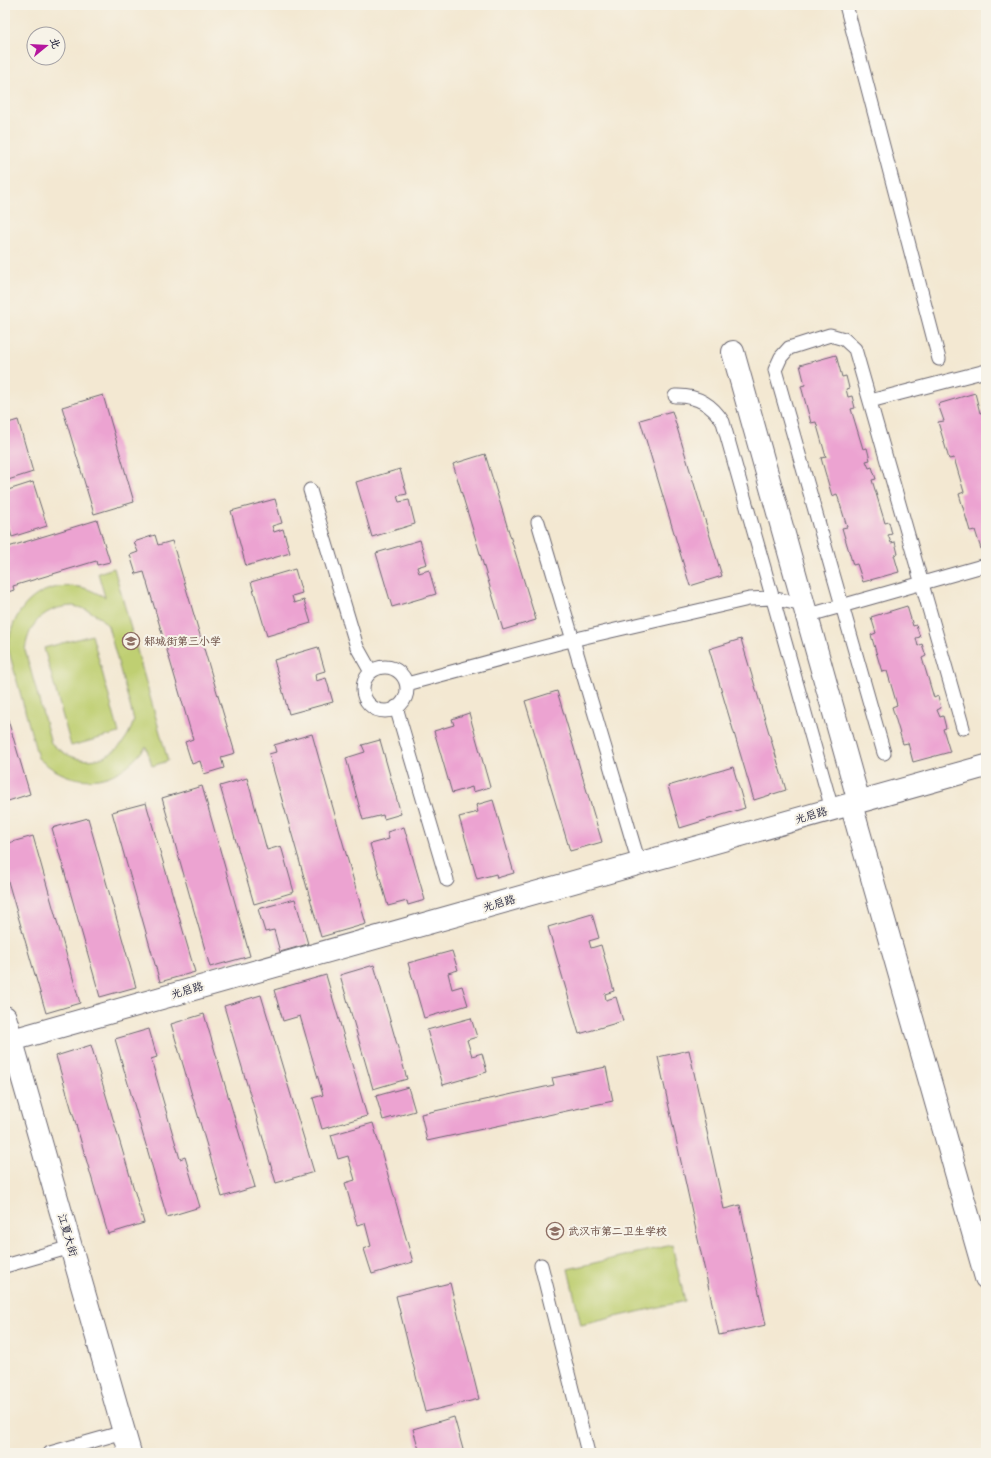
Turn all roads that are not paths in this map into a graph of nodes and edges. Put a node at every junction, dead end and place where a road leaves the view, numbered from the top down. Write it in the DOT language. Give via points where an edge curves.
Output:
graph roads {
  1 [pos="846,5"];
  2 [pos="732,352"];
  3 [pos="939,360"];
  4 [pos="986,371"];
  5 [pos="675,396"];
  6 [pos="870,401"];
  7 [pos="310,490"];
  8 [pos="538,522"];
  9 [pos="986,565"];
  10 [pos="921,583"];
  11 [pos="772,598"];
  12 [pos="842,605"];
  13 [pos="805,610"];
  14 [pos="573,640"];
  15 [pos="371,672"];
  16 [pos="407,684"];
  17 [pos="396,707"];
  18 [pos="963,728"];
  19 [pos="884,753"];
  20 [pos="986,766"];
  21 [pos="847,805"];
  22 [pos="639,863"];
  23 [pos="447,880"];
  24 [pos="5,1017"];
  25 [pos="11,1051"];
  26 [pos="71,1247"];
  27 [pos="541,1265"];
  28 [pos="5,1266"];
  29 [pos="986,1278"];
  30 [pos="124,1432"];
  31 [pos="50,1453"];
  32 [pos="130,1453"];
  33 [pos="588,1453"];
  1 -- 3 [label="lane"];
  2 -- 13 [label="street"];
  4 -- 6 [label="lane"];
  5 -- 11 [label="lane" via="694,397 702,401 711,406 723,422"];
  6 -- 10 [label="lane"];
  6 -- 12 [label="lane" via="855,349 837,336 830,335 789,348 775,370"];
  7 -- 15 [label="lane" via="357,648"];
  8 -- 14 [label="lane"];
  9 -- 10 [label="lane"];
  10 -- 12 [label="lane"];
  10 -- 18 [label="lane"];
  11 -- 13 [label="lane"];
  11 -- 14 [label="lane" via="749,599"];
  11 -- 21 [label="lane"];
  12 -- 13 [label="lane"];
  12 -- 19 [label="lane"];
  13 -- 21 [label="street"];
  14 -- 16 [label="lane"];
  14 -- 22 [label="lane"];
  15 -- 16 [label="lane" via="382,666 392,667 399,671"];
  15 -- 17 [label="lane" via="363,684 367,702 374,708 383,710 392,710"];
  16 -- 17 [label="lane" via="404,699"];
  17 -- 23 [label="lane"];
  20 -- 21 [label="street, 光启路"];
  21 -- 22 [label="street, 光启路"];
  21 -- 29 [label="street"];
  22 -- 25 [label="street, 光启路"];
  24 -- 25 [label="street, 江夏大街"];
  25 -- 26 [label="street, 江夏大街"];
  26 -- 28 [label="lane"];
  26 -- 30 [label="street, 江夏大街"];
  27 -- 33 [label="lane"];
  30 -- 31 [label="lane"];
  30 -- 32 [label="street, 江夏大街"];
}
